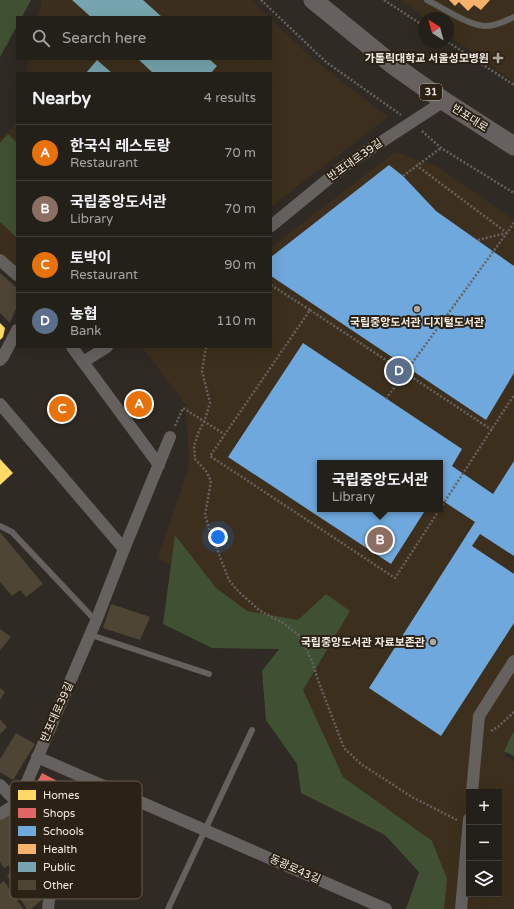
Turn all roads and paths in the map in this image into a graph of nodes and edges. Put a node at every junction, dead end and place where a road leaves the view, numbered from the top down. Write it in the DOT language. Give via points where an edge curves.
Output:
graph roads {
  1 [pos="261,0"];
  2 [pos="313,0"];
  3 [pos="384,0"];
  4 [pos="427,0"];
  5 [pos="514,16"];
  6 [pos="418,22"];
  7 [pos="454,46"];
  8 [pos="514,86"];
  9 [pos="444,101"];
  10 [pos="411,122"];
  11 [pos="514,146"];
  12 [pos="441,148"];
  13 [pos="416,165"];
  14 [pos="403,176"];
  15 [pos="514,193"];
  16 [pos="514,223"];
  17 [pos="272,225"];
  18 [pos="507,233"];
  19 [pos="478,240"];
  20 [pos="0,260"];
  21 [pos="16,274"];
  22 [pos="272,285"];
  23 [pos="310,310"];
  24 [pos="16,332"];
  25 [pos="73,348"];
  26 [pos="106,348"];
  27 [pos="206,348"];
  28 [pos="0,360"];
  29 [pos="83,362"];
  30 [pos="405,373"];
  31 [pos="514,395"];
  32 [pos="386,399"];
  33 [pos="0,404"];
  34 [pos="204,422"];
  35 [pos="492,430"];
  36 [pos="224,434"];
  37 [pos="170,437"];
  38 [pos="159,465"];
  39 [pos="443,505"];
  40 [pos="438,512"];
  41 [pos="0,526"];
  42 [pos="124,549"];
  43 [pos="96,620"];
  44 [pos="91,634"];
  45 [pos="514,661"];
  46 [pos="209,674"];
  47 [pos="514,712"];
  48 [pos="252,730"];
  49 [pos="477,739"];
  50 [pos="37,757"];
  51 [pos="27,781"];
  52 [pos="92,781"];
  53 [pos="0,785"];
  54 [pos="472,789"];
  55 [pos="10,796"];
  56 [pos="142,803"];
  57 [pos="10,808"];
  58 [pos="0,814"];
  59 [pos="466,822"];
  60 [pos="469,825"];
  61 [pos="204,830"];
  62 [pos="49,899"];
  63 [pos="48,909"];
  64 [pos="168,909"];
  65 [pos="386,909"];
  66 [pos="461,909"];
  1 -- 10 [label="path" via="326,62"];
  2 -- 9 [label="main road, 반포대로 / 31" via="393,66"];
  3 -- 6 [label="path"];
  4 -- 5 [label="lane" via="466,21 485,26 504,22"];
  7 -- 8 [label="path"];
  9 -- 10 [label="street, 반포대로39길"];
  9 -- 11 [label="main road, 반포대로 / 31"];
  10 -- 12 [label="path"];
  10 -- 17 [label="street, 반포대로39길" via="343,167"];
  12 -- 13 [label="path"];
  12 -- 15 [label="path"];
  13 -- 14 [label="path"];
  13 -- 18 [label="path"];
  16 -- 18 [label="path"];
  18 -- 19 [label="path"];
  18 -- 30 [label="path"];
  20 -- 21 [label="street"];
  22 -- 23 [label="path"];
  23 -- 30 [label="path"];
  23 -- 36 [label="path"];
  24 -- 28 [label="street"];
  25 -- 29 [label="street"];
  26 -- 29 [label="street"];
  27 -- 34 [label="path" via="202,371 210,403"];
  29 -- 38 [label="street"];
  30 -- 32 [label="path"];
  30 -- 35 [label="path"];
  31 -- 35 [label="path"];
  33 -- 42 [label="street"];
  34 -- 36 [label="path"];
  34 -- 37 [label="path" via="183,408"];
  34 -- 59 [label="path" via="194,446 195,459 211,481 205,515 229,580 258,610 283,623 300,636 312,661 344,748 362,764 412,797 453,819"];
  35 -- 39 [label="path"];
  36 -- 40 [label="path" via="210,456 395,578"];
  37 -- 38 [label="street, 반포대로39길"];
  38 -- 42 [label="street, 반포대로39길"];
  41 -- 43 [label="lane" via="12,532"];
  42 -- 43 [label="street, 반포대로39길"];
  43 -- 44 [label="street, 반포대로39길"];
  44 -- 46 [label="lane"];
  44 -- 50 [label="street, 반포대로39길"];
  45 -- 49 [label="street" via="479,716"];
  47 -- 49 [label="path" via="499,726"];
  48 -- 61 [label="lane"];
  49 -- 54 [label="street"];
  50 -- 51 [label="street, 반포대로39길"];
  50 -- 52 [label="street, 동광로43길"];
  53 -- 55 [label="street"];
  56 -- 61 [label="street, 동광로43길"];
  57 -- 58 [label="street"];
  60 -- 66 [label="street"];
  61 -- 64 [label="lane"];
  61 -- 65 [label="street, 동광로43길"];
  62 -- 63 [label="street"];
}
